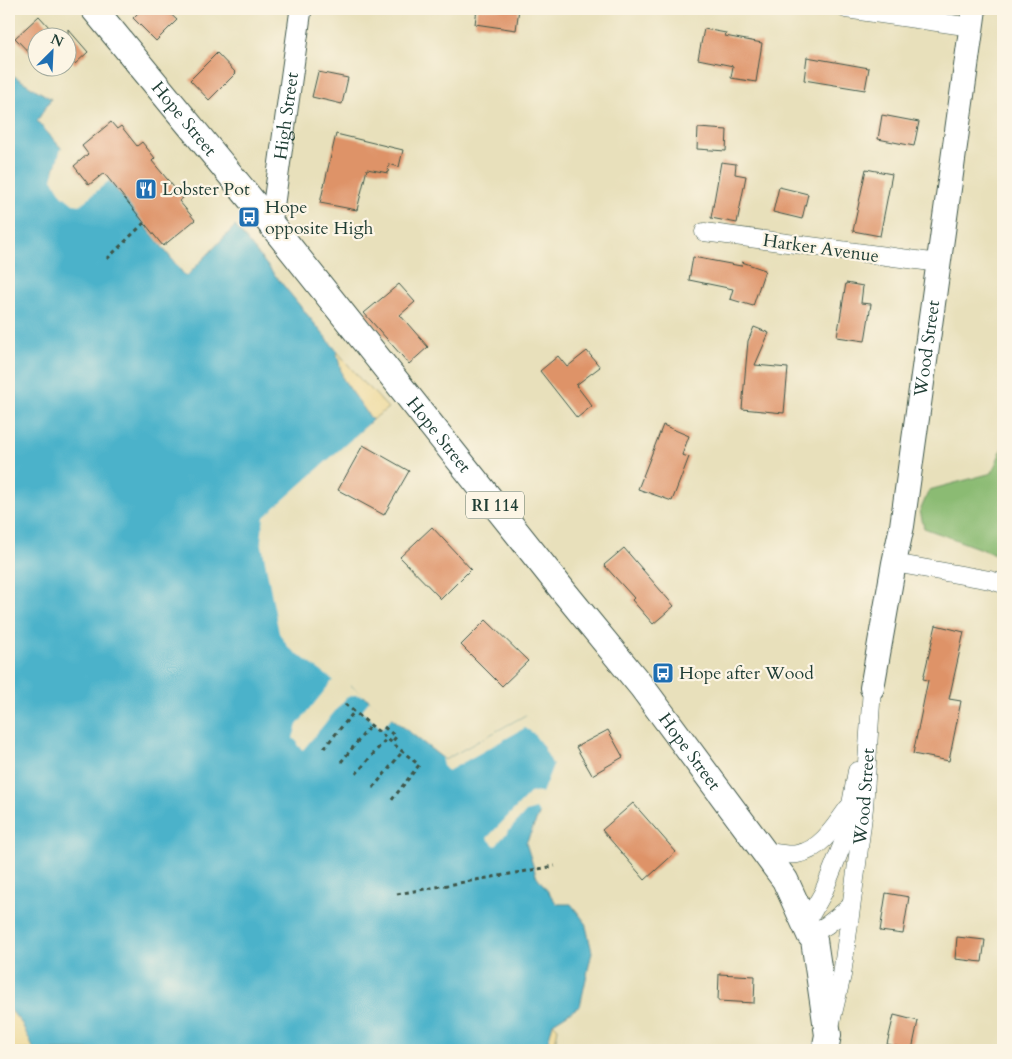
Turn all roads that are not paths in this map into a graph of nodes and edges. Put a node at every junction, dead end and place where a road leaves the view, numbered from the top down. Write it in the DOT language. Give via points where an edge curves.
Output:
graph roads {
  1 [pos="94,9"];
  2 [pos="301,9"];
  3 [pos="846,9"];
  4 [pos="973,18"];
  5 [pos="271,224"];
  6 [pos="704,232"];
  7 [pos="938,263"];
  8 [pos="894,563"];
  9 [pos="1003,584"];
  10 [pos="872,688"];
  11 [pos="851,803"];
  12 [pos="762,850"];
  13 [pos="851,906"];
  14 [pos="808,929"];
  15 [pos="827,1043"];
  1 -- 5 [label="main road, Hope Street / RI 114"];
  2 -- 5 [label="street, High Street"];
  3 -- 4 [label="street"];
  4 -- 7 [label="main road, Wood Street"];
  5 -- 12 [label="main road, Hope Street / RI 114" via="642,687"];
  6 -- 7 [label="street, Harker Avenue"];
  7 -- 8 [label="main road, Wood Street" via="902,526"];
  8 -- 9 [label="street"];
  8 -- 10 [label="main road, Wood Street"];
  10 -- 11 [label="street, Wood Street"];
  10 -- 13 [label="street, Wood Street" via="864,808"];
  11 -- 12 [label="street, Wood Street" via="829,835 814,847 798,854"];
  11 -- 14 [label="street, Wood Street" via="845,838"];
  12 -- 14 [label="main road, Hope Street / RI 114" via="785,880"];
  13 -- 14 [label="street" via="827,925"];
  13 -- 15 [label="street, Wood Street" via="842,975"];
  14 -- 15 [label="main road, Hope Street / RI 114" via="814,940"];
}
